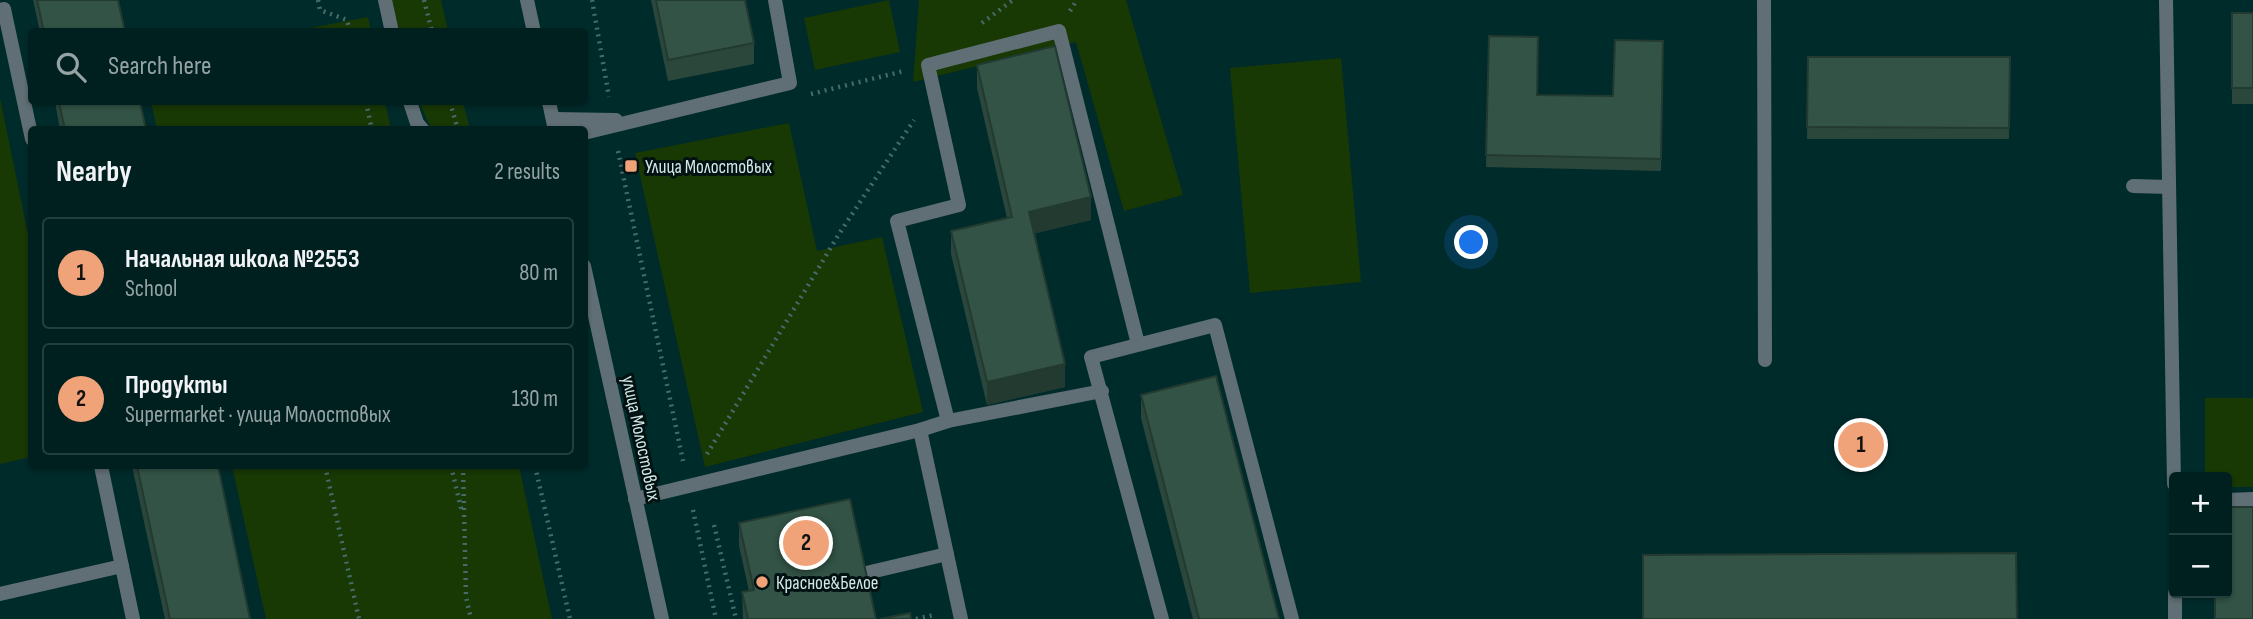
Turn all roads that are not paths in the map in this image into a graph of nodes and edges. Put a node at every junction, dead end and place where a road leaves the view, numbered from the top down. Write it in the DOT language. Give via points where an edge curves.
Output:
graph roads {
  1 [pos="385,0"];
  2 [pos="527,0"];
  3 [pos="775,0"];
  4 [pos="1764,0"];
  5 [pos="2166,0"];
  6 [pos="0,10"];
  7 [pos="391,28"];
  8 [pos="533,28"];
  9 [pos="411,105"];
  10 [pos="550,105"];
  11 [pos="613,123"];
  12 [pos="554,124"];
  13 [pos="29,126"];
  14 [pos="420,126"];
  15 [pos="588,132"];
  16 [pos="2133,186"];
  17 [pos="2169,187"];
  18 [pos="588,284"];
  19 [pos="1138,344"];
  20 [pos="1765,360"];
  21 [pos="1102,391"];
  22 [pos="948,421"];
  23 [pos="920,430"];
  24 [pos="102,469"];
  25 [pos="2174,472"];
  26 [pos="635,499"];
  27 [pos="2253,499"];
  28 [pos="2232,500"];
  29 [pos="947,554"];
  30 [pos="122,566"];
  31 [pos="862,574"];
  32 [pos="0,594"];
  33 [pos="2175,598"];
  34 [pos="133,619"];
  35 [pos="662,619"];
  36 [pos="961,619"];
  37 [pos="1162,619"];
  38 [pos="1292,619"];
  39 [pos="2175,619"];
  1 -- 7 [label="street"];
  2 -- 8 [label="street"];
  3 -- 11 [label="street" via="790,83"];
  4 -- 20 [label="street"];
  5 -- 17 [label="street"];
  6 -- 13 [label="street" via="4,9"];
  9 -- 14 [label="street"];
  10 -- 12 [label="street"];
  11 -- 12 [label="street"];
  11 -- 15 [label="street"];
  16 -- 17 [label="street"];
  17 -- 25 [label="street"];
  18 -- 26 [label="street, улица Молостовых"];
  19 -- 21 [label="street" via="1091,356"];
  19 -- 22 [label="street" via="1059,31 928,65 959,205 897,220"];
  19 -- 38 [label="street" via="1214,324"];
  21 -- 22 [label="street"];
  21 -- 37 [label="street"];
  22 -- 23 [label="street"];
  23 -- 26 [label="street"];
  23 -- 29 [label="street"];
  24 -- 30 [label="street"];
  26 -- 35 [label="street, улица Молостовых"];
  27 -- 28 [label="street"];
  29 -- 31 [label="street"];
  29 -- 36 [label="street"];
  30 -- 32 [label="street"];
  30 -- 34 [label="street"];
  33 -- 39 [label="street"];
}
